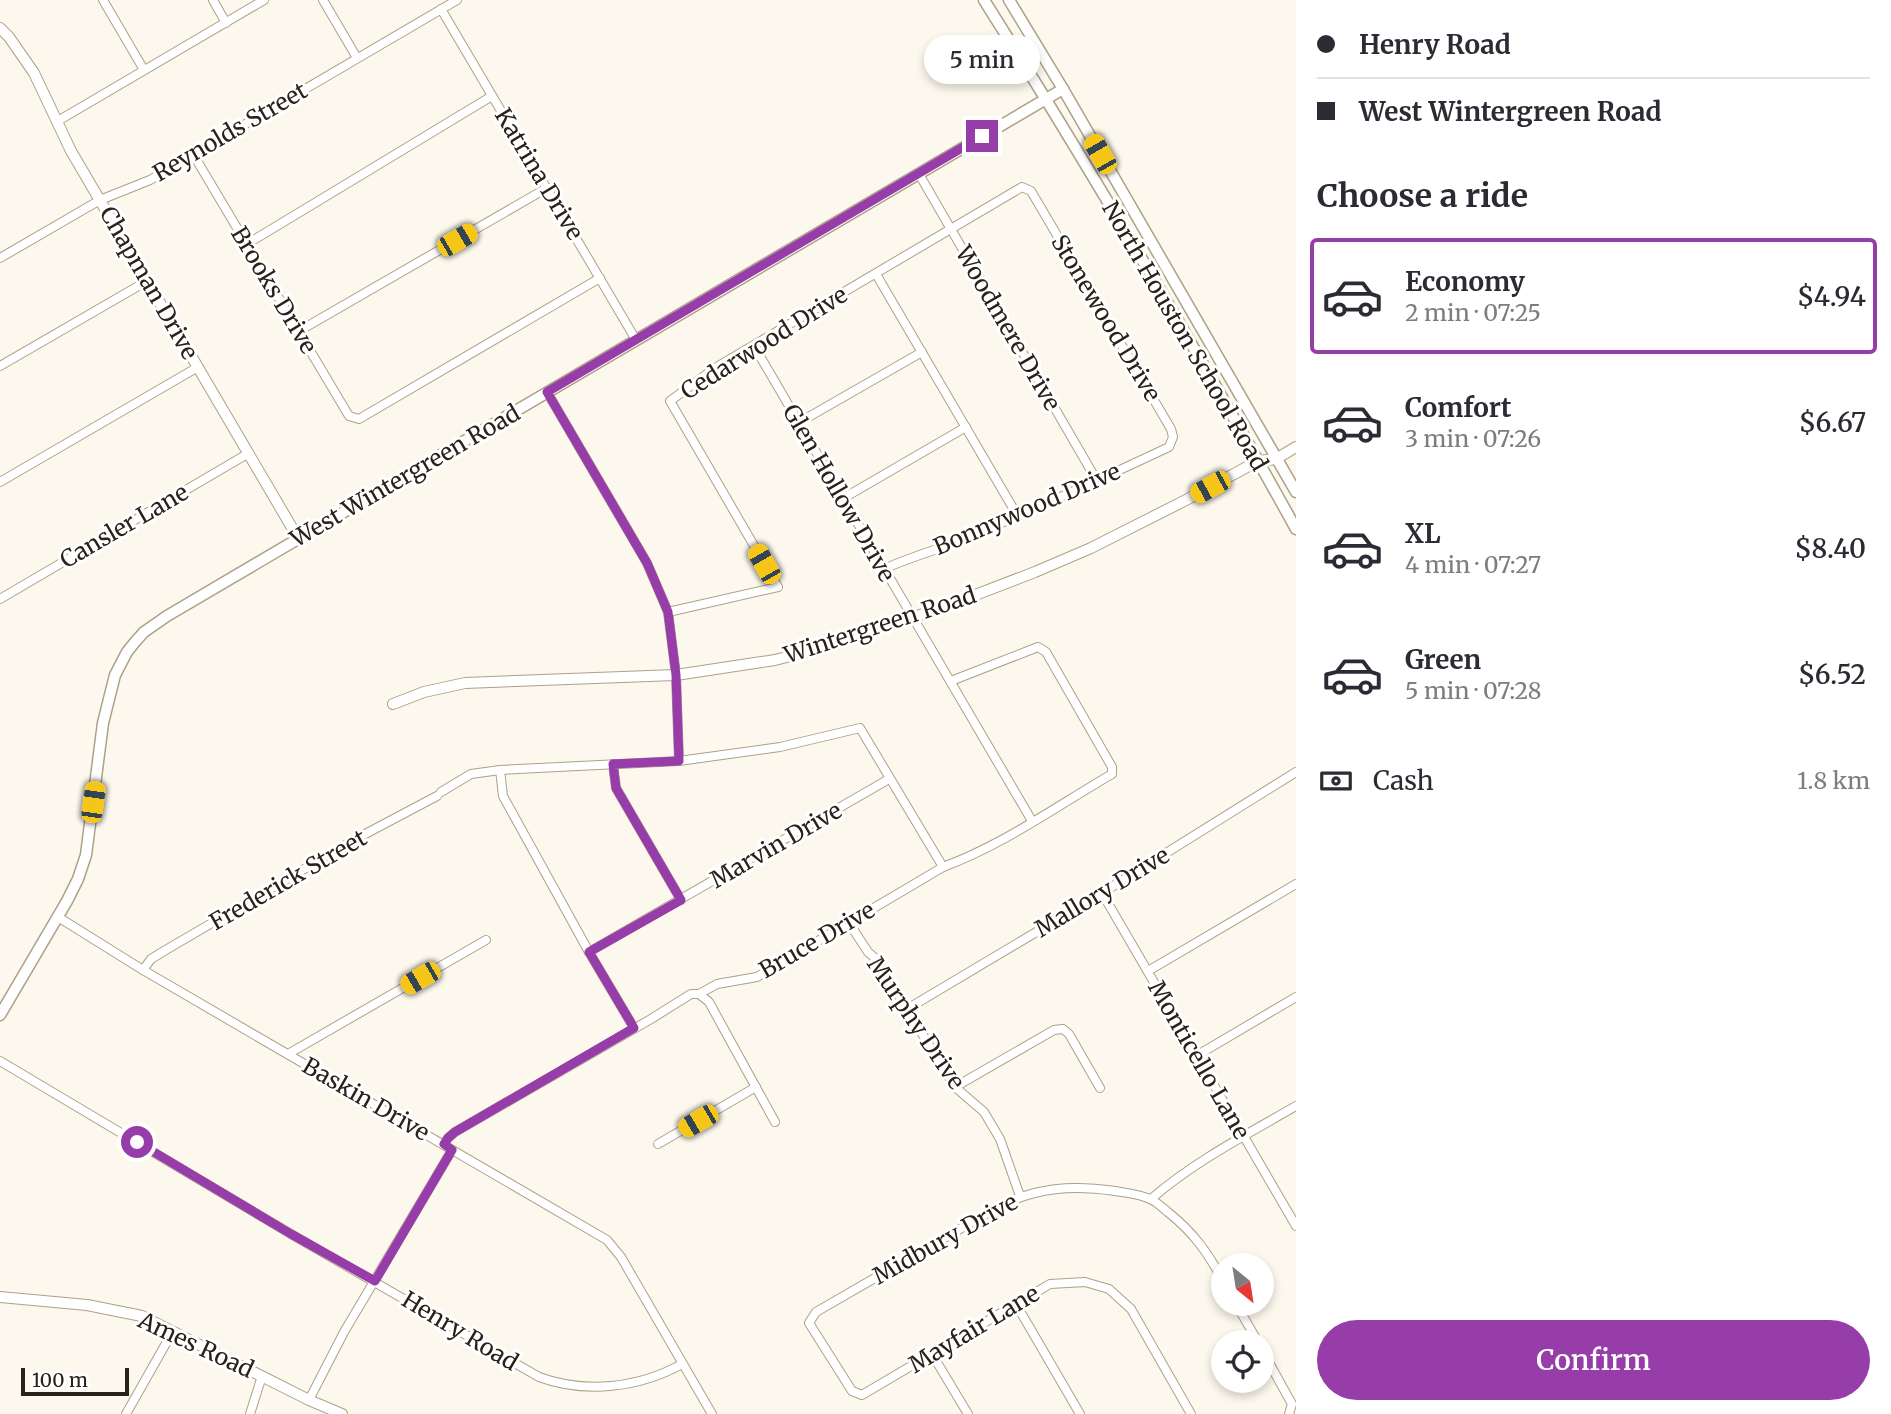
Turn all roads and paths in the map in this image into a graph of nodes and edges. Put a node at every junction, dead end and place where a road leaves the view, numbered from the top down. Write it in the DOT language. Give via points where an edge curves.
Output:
graph roads {
  1 [pos="103,0"];
  2 [pos="213,0"];
  3 [pos="264,0"];
  4 [pos="323,0"];
  5 [pos="457,0"];
  6 [pos="984,0"];
  7 [pos="1009,0"];
  8 [pos="441,9"];
  9 [pos="226,23"];
  10 [pos="0,28"];
  11 [pos="357,58"];
  12 [pos="144,70"];
  13 [pos="1063,89"];
  14 [pos="492,96"];
  15 [pos="1046,99"];
  16 [pos="56,122"];
  17 [pos="194,154"];
  18 [pos="919,174"];
  19 [pos="547,188"];
  20 [pos="1031,191"];
  21 [pos="100,200"];
  22 [pos="951,229"];
  23 [pos="247,244"];
  24 [pos="0,258"];
  25 [pos="876,274"];
  26 [pos="600,278"];
  27 [pos="147,281"];
  28 [pos="299,331"];
  29 [pos="636,340"];
  30 [pos="754,346"];
  31 [pos="922,352"];
  32 [pos="0,366"];
  33 [pos="198,367"];
  34 [pos="547,392"];
  35 [pos="798,423"];
  36 [pos="965,427"];
  37 [pos="1169,447"];
  38 [pos="1296,447"];
  39 [pos="249,453"];
  40 [pos="1276,459"];
  41 [pos="1258,461"];
  42 [pos="1097,481"];
  43 [pos="0,482"];
  44 [pos="1296,492"];
  45 [pos="842,499"];
  46 [pos="1017,515"];
  47 [pos="1296,529"];
  48 [pos="299,538"];
  49 [pos="884,569"];
  50 [pos="0,599"];
  51 [pos="668,612"];
  52 [pos="912,618"];
  53 [pos="676,675"];
  54 [pos="951,681"];
  55 [pos="393,704"];
  56 [pos="679,761"];
  57 [pos="613,764"];
  58 [pos="500,770"];
  59 [pos="1296,772"];
  60 [pos="889,779"];
  61 [pos="1032,821"];
  62 [pos="943,867"];
  63 [pos="1296,884"];
  64 [pos="1102,893"];
  65 [pos="681,900"];
  66 [pos="58,917"];
  67 [pos="849,923"];
  68 [pos="486,940"];
  69 [pos="589,952"];
  70 [pos="143,970"];
  71 [pos="1148,971"];
  72 [pos="699,994"];
  73 [pos="1296,997"];
  74 [pos="907,1010"];
  75 [pos="0,1015"];
  76 [pos="634,1028"];
  77 [pos="288,1054"];
  78 [pos="1196,1056"];
  79 [pos="0,1061"];
  80 [pos="756,1087"];
  81 [pos="955,1087"];
  82 [pos="1100,1088"];
  83 [pos="1296,1106"];
  84 [pos="775,1122"];
  85 [pos="1244,1136"];
  86 [pos="659,1144"];
  87 [pos="448,1147"];
  88 [pos="1020,1196"];
  89 [pos="1151,1199"];
  90 [pos="1296,1226"];
  91 [pos="1211,1259"];
  92 [pos="375,1281"];
  93 [pos="0,1297"];
  94 [pos="1016,1304"];
  95 [pos="173,1331"];
  96 [pos="932,1354"];
  97 [pos="682,1364"];
  98 [pos="1274,1372"];
  99 [pos="262,1376"];
  100 [pos="862,1395"];
  101 [pos="309,1400"];
  102 [pos="126,1414"];
  103 [pos="250,1414"];
  104 [pos="342,1414"];
  105 [pos="712,1414"];
  106 [pos="968,1414"];
  107 [pos="1080,1414"];
  108 [pos="1191,1414"];
  109 [pos="1289,1414"];
  1 -- 12 [label="street"];
  2 -- 9 [label="street"];
  3 -- 9 [label="street"];
  4 -- 11 [label="street"];
  5 -- 8 [label="street, Reynolds Street"];
  6 -- 15 [label="main road, North Houston School Road"];
  7 -- 13 [label="main road, North Houston School Road"];
  8 -- 11 [label="street, Reynolds Street"];
  8 -- 14 [label="street, Katrina Drive"];
  9 -- 12 [label="street"];
  10 -- 16 [label="street, Chapman Drive" via="34,73"];
  11 -- 17 [label="street, Reynolds Street"];
  12 -- 16 [label="street"];
  13 -- 15 [label="main road, West Wintergreen Road"];
  13 -- 40 [label="main road, North Houston School Road"];
  14 -- 19 [label="street, Katrina Drive"];
  14 -- 23 [label="street"];
  15 -- 18 [label="main road, West Wintergreen Road"];
  15 -- 41 [label="main road, North Houston School Road"];
  16 -- 21 [label="street, Chapman Drive"];
  17 -- 21 [label="street, Reynolds Street" via="150,180"];
  17 -- 23 [label="street, Brooks Drive"];
  18 -- 22 [label="street, Woodmere Drive"];
  18 -- 29 [label="main road, West Wintergreen Road"];
  19 -- 26 [label="street, Katrina Drive"];
  19 -- 28 [label="street"];
  20 -- 22 [label="street, Cedarwood Drive" via="1022,187"];
  20 -- 37 [label="street, Stonewood Drive" via="1171,429"];
  21 -- 24 [label="street, Reynolds Street"];
  21 -- 27 [label="street, Chapman Drive"];
  22 -- 25 [label="street, Cedarwood Drive"];
  22 -- 42 [label="street, Woodmere Drive"];
  23 -- 28 [label="street, Brooks Drive"];
  25 -- 30 [label="street, Cedarwood Drive"];
  25 -- 31 [label="street"];
  26 -- 28 [label="street, Brooks Drive" via="359,419 349,416"];
  26 -- 29 [label="street, Katrina Drive"];
  27 -- 32 [label="street"];
  27 -- 33 [label="street, Chapman Drive"];
  29 -- 34 [label="main road, West Wintergreen Road"];
  30 -- 35 [label="street, Glen Hollow Drive"];
  30 -- 51 [label="street, Cedarwood Drive" via="670,401 778,587"];
  31 -- 35 [label="street"];
  31 -- 36 [label="street"];
  33 -- 39 [label="street, Chapman Drive"];
  33 -- 43 [label="street"];
  34 -- 48 [label="main road, West Wintergreen Road"];
  34 -- 51 [label="street" via="647,563"];
  35 -- 45 [label="street, Glen Hollow Drive"];
  36 -- 45 [label="street"];
  36 -- 46 [label="street"];
  37 -- 42 [label="street, Bonnywood Drive"];
  38 -- 40 [label="street"];
  39 -- 48 [label="street, Chapman Drive"];
  39 -- 50 [label="street, Cansler Lane"];
  40 -- 41 [label="street"];
  40 -- 44 [label="main road, North Houston School Road"];
  41 -- 47 [label="main road, North Houston School Road"];
  41 -- 52 [label="street, Wintergreen Road" via="1091,548"];
  42 -- 46 [label="street, Bonnywood Drive"];
  45 -- 49 [label="street, Glen Hollow Drive"];
  46 -- 49 [label="street, Bonnywood Drive"];
  48 -- 66 [label="main road, West Wintergreen Road" via="167,616 127,652 108,698 86,855"];
  49 -- 52 [label="street, Glen Hollow Drive"];
  51 -- 53 [label="street"];
  52 -- 53 [label="street, Wintergreen Road" via="787,657"];
  52 -- 54 [label="street, Glen Hollow Drive"];
  53 -- 55 [label="street, Wintergreen Road" via="465,683"];
  53 -- 56 [label="street"];
  54 -- 61 [label="street, Glen Hollow Drive"];
  54 -- 61 [label="street, Bruce Drive" via="1038,647 1046,652 1112,774"];
  56 -- 57 [label="street, Frederick Street"];
  56 -- 60 [label="street, Frederick Street" via="780,747 860,728"];
  57 -- 58 [label="street, Frederick Street"];
  57 -- 65 [label="street" via="616,788"];
  58 -- 69 [label="street" via="503,796"];
  58 -- 70 [label="street, Frederick Street" via="471,774 164,951"];
  59 -- 64 [label="street, Mallory Drive"];
  60 -- 62 [label="street, Frederick Street"];
  60 -- 65 [label="street, Marvin Drive"];
  61 -- 62 [label="street, Bruce Drive"];
  62 -- 67 [label="street, Bruce Drive"];
  63 -- 71 [label="street"];
  64 -- 71 [label="street, Monticello Lane"];
  64 -- 74 [label="street, Mallory Drive"];
  65 -- 69 [label="street, Marvin Drive"];
  66 -- 70 [label="street, Baskin Drive"];
  66 -- 75 [label="main road, West Wintergreen Road"];
  67 -- 72 [label="street, Bruce Drive" via="757,977 717,984"];
  67 -- 74 [label="street, Murphy Drive"];
  68 -- 77 [label="street"];
  69 -- 76 [label="street"];
  70 -- 77 [label="street, Baskin Drive"];
  71 -- 78 [label="street, Monticello Lane"];
  72 -- 76 [label="street, Bruce Drive" via="691,994"];
  72 -- 80 [label="street" via="709,1002"];
  73 -- 78 [label="street"];
  74 -- 81 [label="street, Murphy Drive"];
  76 -- 87 [label="street, Bruce Drive" via="455,1132 448,1138"];
  77 -- 87 [label="street, Baskin Drive"];
  78 -- 85 [label="street, Monticello Lane"];
  79 -- 92 [label="street, Henry Road"];
  80 -- 84 [label="street"];
  80 -- 86 [label="street"];
  81 -- 82 [label="street" via="1063,1029"];
  81 -- 88 [label="street, Murphy Drive" via="984,1112 1000,1139"];
  83 -- 85 [label="street"];
  85 -- 89 [label="street"];
  85 -- 90 [label="street, Monticello Lane"];
  87 -- 92 [label="street, Bruce Drive"];
  87 -- 97 [label="street, Baskin Drive" via="612,1246"];
  88 -- 89 [label="street, Midbury Drive" via="1053,1188 1095,1188"];
  88 -- 100 [label="street, Midbury Drive" via="816,1312 809,1323 852,1391"];
  89 -- 91 [label="street, Midbury Drive" via="1194,1235"];
  92 -- 97 [label="street, Henry Road" via="549,1380 617,1385"];
  92 -- 101 [label="street, Bruce Drive"];
  93 -- 95 [label="street, Ames Road" via="142,1316"];
  94 -- 96 [label="street, Mayfair Lane"];
  94 -- 107 [label="street"];
  94 -- 108 [label="street, Mayfair Lane" via="1050,1284 1085,1282 1109,1289 1131,1309"];
  95 -- 99 [label="street, Ames Road"];
  95 -- 102 [label="street"];
  96 -- 100 [label="street, Mayfair Lane"];
  96 -- 106 [label="street"];
  97 -- 105 [label="street, Baskin Drive"];
  98 -- 109 [label="street" via="1292,1404"];
  99 -- 101 [label="street, Ames Road"];
  99 -- 103 [label="street"];
  101 -- 104 [label="street, Ames Road"];
}
